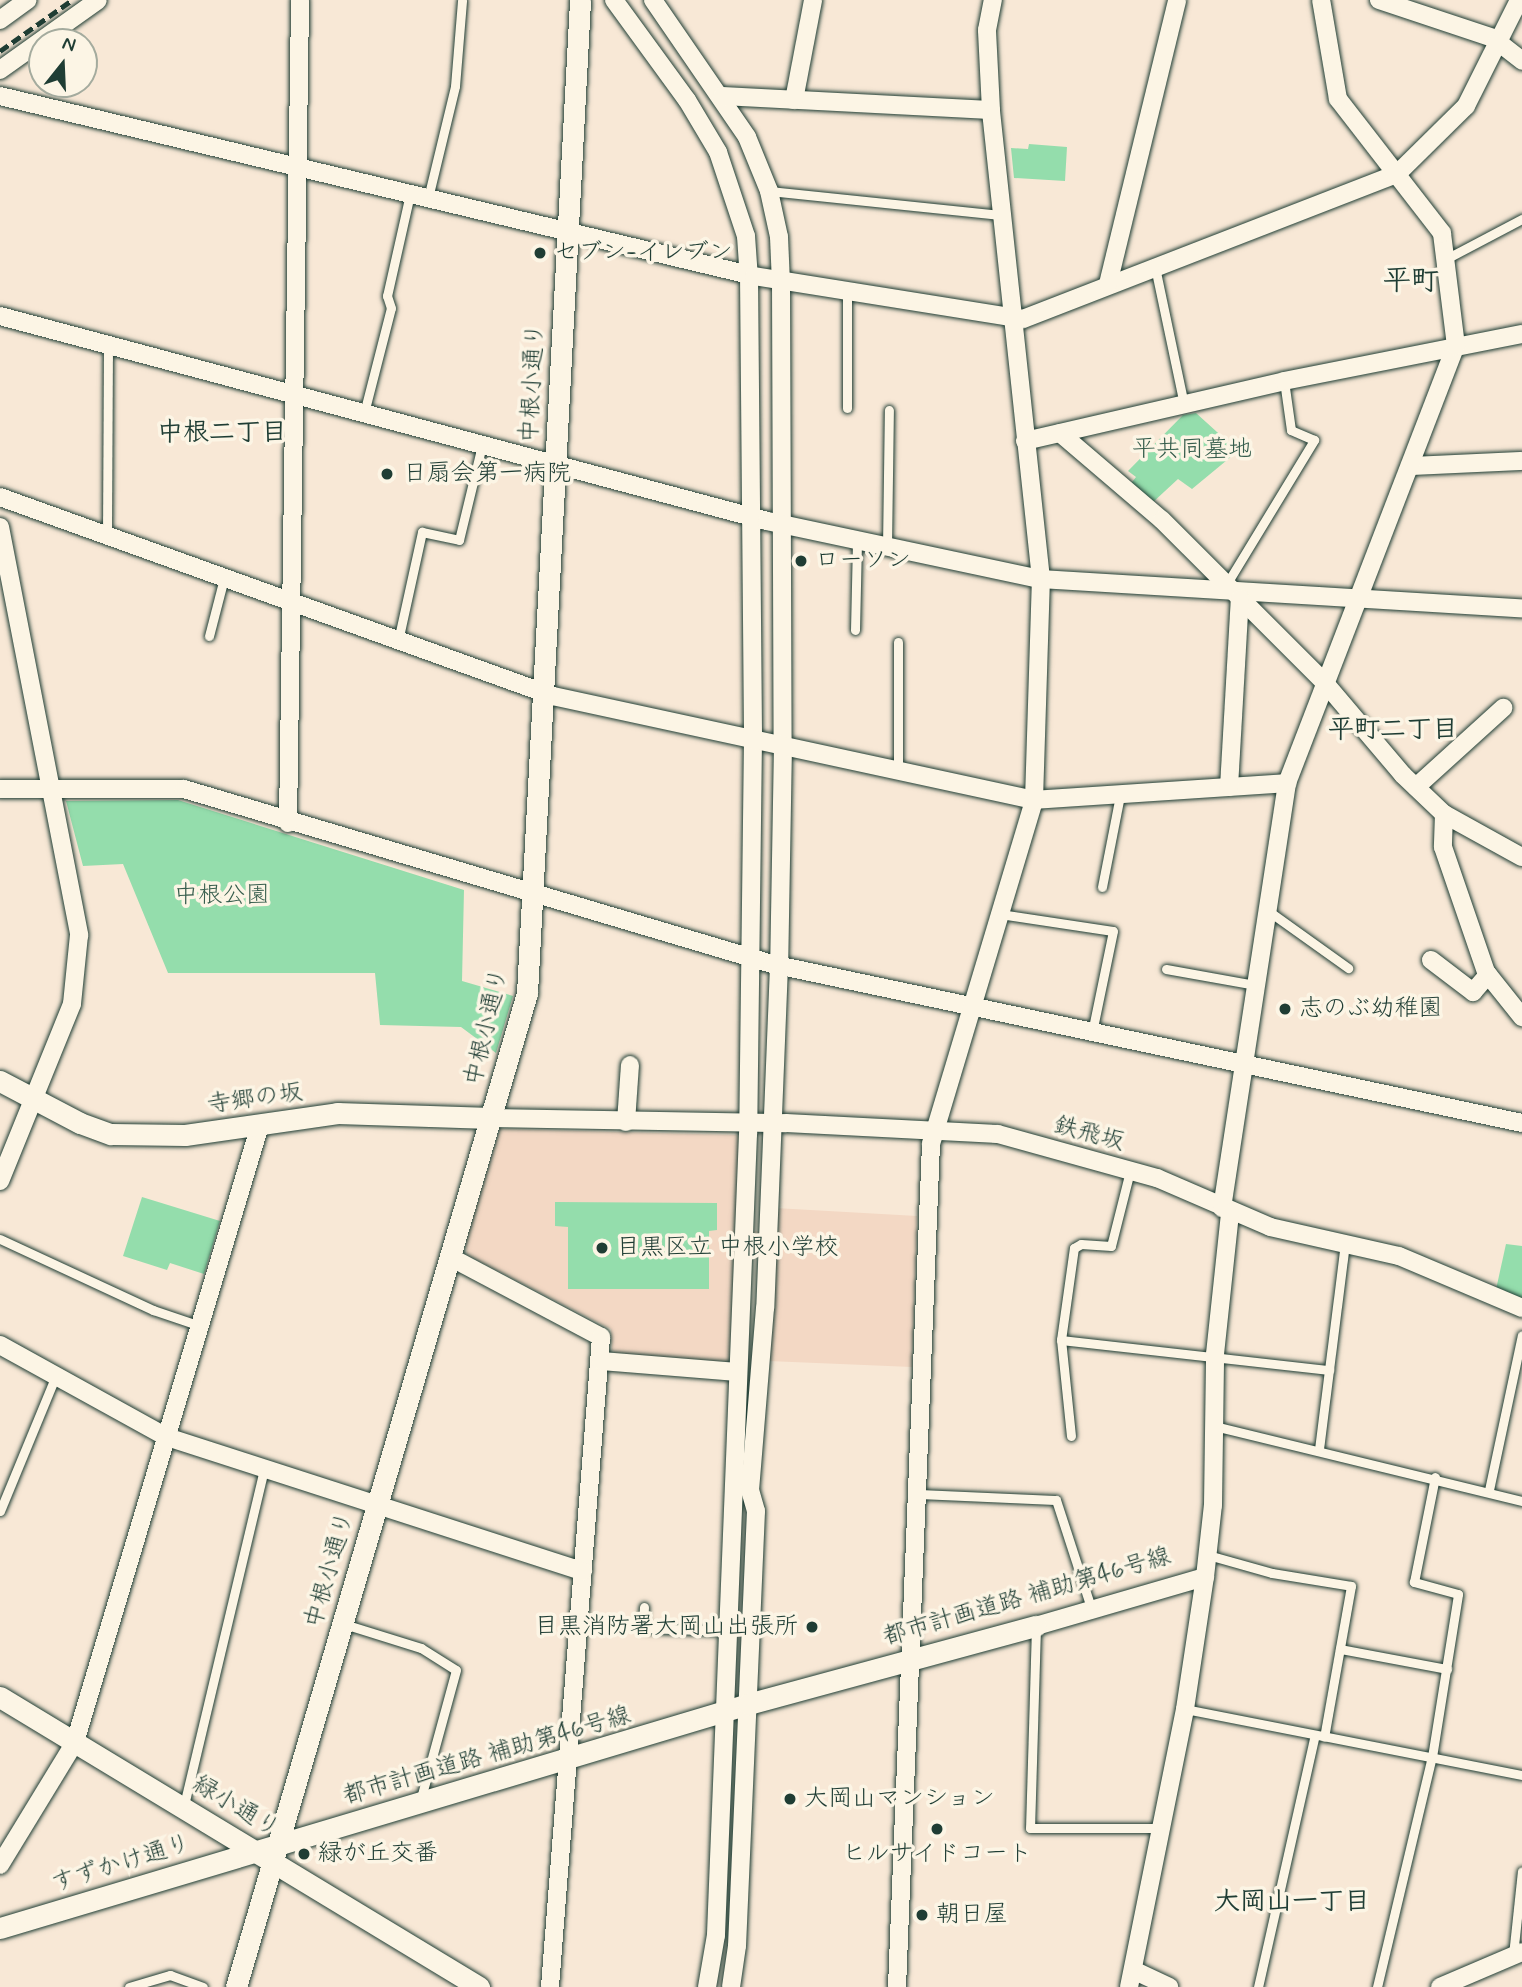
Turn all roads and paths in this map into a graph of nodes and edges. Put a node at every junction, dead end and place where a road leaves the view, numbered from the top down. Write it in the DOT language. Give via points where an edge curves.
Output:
graph roads {
  1 [pos="29,0"];
  2 [pos="98,0"];
  3 [pos="300,0"];
  4 [pos="462,0"];
  5 [pos="580,0"];
  6 [pos="614,0"];
  7 [pos="653,0"];
  8 [pos="813,0"];
  9 [pos="993,0"];
  10 [pos="1177,0"];
  11 [pos="1321,0"];
  12 [pos="1379,0"];
  13 [pos="1520,0"];
  14 [pos="0,20"];
  15 [pos="1500,41"];
  16 [pos="1522,61"];
  17 [pos="0,70"];
  18 [pos="0,96"];
  19 [pos="722,96"];
  20 [pos="794,100"];
  21 [pos="991,110"];
  22 [pos="297,168"];
  23 [pos="1396,174"];
  24 [pos="769,191"];
  25 [pos="410,194"];
  26 [pos="428,198"];
  27 [pos="1001,215"];
  28 [pos="1522,219"];
  29 [pos="568,233"];
  30 [pos="1446,259"];
  31 [pos="1155,267"];
  32 [pos="751,276"];
  33 [pos="778,281"];
  34 [pos="1108,284"];
  35 [pos="847,294"];
  36 [pos="0,316"];
  37 [pos="1013,320"];
  38 [pos="1522,334"];
  39 [pos="108,345"];
  40 [pos="1456,346"];
  41 [pos="1284,382"];
  42 [pos="294,394"];
  43 [pos="1184,405"];
  44 [pos="847,408"];
  45 [pos="888,410"];
  46 [pos="364,413"];
  47 [pos="1060,433"];
  48 [pos="1025,441"];
  49 [pos="482,444"];
  50 [pos="1522,461"];
  51 [pos="555,464"];
  52 [pos="1410,466"];
  53 [pos="0,496"];
  54 [pos="754,517"];
  55 [pos="779,524"];
  56 [pos="0,527"];
  57 [pos="107,535"];
  58 [pos="856,540"];
  59 [pos="887,547"];
  60 [pos="224,578"];
  61 [pos="1041,579"];
  62 [pos="1233,591"];
  63 [pos="1358,599"];
  64 [pos="290,603"];
  65 [pos="1522,608"];
  66 [pos="855,629"];
  67 [pos="209,636"];
  68 [pos="398,641"];
  69 [pos="898,642"];
  70 [pos="1325,683"];
  71 [pos="542,694"];
  72 [pos="1503,708"];
  73 [pos="755,739"];
  74 [pos="780,745"];
  75 [pos="898,770"];
  76 [pos="1287,783"];
  77 [pos="1229,787"];
  78 [pos="1416,787"];
  79 [pos="48,788"];
  80 [pos="0,789"];
  81 [pos="1120,794"];
  82 [pos="1034,800"];
  83 [pos="1444,814"];
  84 [pos="288,823"];
  85 [pos="1522,857"];
  86 [pos="1102,887"];
  87 [pos="532,893"];
  88 [pos="1267,910"];
  89 [pos="1000,914"];
  90 [pos="750,958"];
  91 [pos="1431,960"];
  92 [pos="775,965"];
  93 [pos="1349,968"];
  94 [pos="1166,969"];
  95 [pos="1488,975"];
  96 [pos="1255,985"];
  97 [pos="973,1007"];
  98 [pos="1522,1017"];
  99 [pos="1092,1032"];
  100 [pos="1245,1061"];
  101 [pos="630,1065"];
  102 [pos="0,1081"];
  103 [pos="32,1099"];
  104 [pos="491,1118"];
  105 [pos="626,1122"];
  106 [pos="759,1123"];
  107 [pos="1522,1123"];
  108 [pos="260,1125"];
  109 [pos="936,1130"];
  110 [pos="1130,1171"];
  111 [pos="0,1181"];
  112 [pos="1226,1210"];
  113 [pos="0,1239"];
  114 [pos="1345,1244"];
  115 [pos="450,1258"];
  116 [pos="1522,1308"];
  117 [pos="200,1326"];
  118 [pos="1522,1335"];
  119 [pos="1061,1340"];
  120 [pos="0,1345"];
  121 [pos="1214,1354"];
  122 [pos="601,1362"];
  123 [pos="1329,1370"];
  124 [pos="738,1372"];
  125 [pos="56,1375"];
  126 [pos="1214,1426"];
  127 [pos="1071,1436"];
  128 [pos="167,1437"];
  129 [pos="1319,1449"];
  130 [pos="264,1469"];
  131 [pos="1435,1476"];
  132 [pos="1489,1490"];
  133 [pos="918,1494"];
  134 [pos="1522,1501"];
  135 [pos="377,1505"];
  136 [pos="0,1511"];
  137 [pos="1208,1555"];
  138 [pos="583,1571"];
  139 [pos="1205,1577"];
  140 [pos="644,1607"];
  141 [pos="1091,1608"];
  142 [pos="342,1623"];
  143 [pos="1036,1626"];
  144 [pos="729,1631"];
  145 [pos="1340,1649"];
  146 [pos="911,1657"];
  147 [pos="1447,1668"];
  148 [pos="0,1697"];
  149 [pos="737,1707"];
  150 [pos="1185,1709"];
  151 [pos="1320,1736"];
  152 [pos="75,1742"];
  153 [pos="1432,1757"];
  154 [pos="569,1759"];
  155 [pos="1522,1775"];
  156 [pos="419,1804"];
  157 [pos="184,1805"];
  158 [pos="1161,1828"];
  159 [pos="8,1836"];
  160 [pos="269,1852"];
  161 [pos="0,1865"];
  162 [pos="1522,1871"];
  163 [pos="0,1928"];
  164 [pos="1518,1954"];
  165 [pos="1131,1979"];
  166 [pos="1474,1981"];
  167 [pos="129,1987"];
  168 [pos="203,1987"];
  169 [pos="236,1987"];
  170 [pos="479,1987"];
  171 [pos="550,1987"];
  172 [pos="707,1987"];
  173 [pos="731,1987"];
  174 [pos="897,1987"];
  175 [pos="1169,1987"];
  176 [pos="1258,1987"];
  177 [pos="1377,1987"];
  178 [pos="1440,1987"];
  1 -- 14 [label="street"];
  2 -- 17 [label="street"];
  3 -- 22 [label="street"];
  4 -- 26 [label="lane" via="456,86"];
  5 -- 29 [label="street, 中根小通り"];
  6 -- 32 [label="street" via="687,100 718,152 746,236"];
  7 -- 19 [label="street"];
  8 -- 20 [label="street"];
  9 -- 21 [label="street" via="987,30"];
  10 -- 34 [label="street"];
  11 -- 23 [label="street" via="1338,99"];
  12 -- 15 [label="street"];
  13 -- 15 [label="street"];
  15 -- 16 [label="street"];
  15 -- 23 [label="street" via="1466,106"];
  18 -- 22 [label="street"];
  19 -- 20 [label="street"];
  19 -- 24 [label="street" via="747,138"];
  20 -- 21 [label="street"];
  21 -- 27 [label="street"];
  22 -- 25 [label="street"];
  22 -- 42 [label="street"];
  23 -- 30 [label="street" via="1442,233"];
  23 -- 31 [label="street"];
  24 -- 27 [label="lane"];
  24 -- 33 [label="street" via="779,237"];
  25 -- 26 [label="street"];
  25 -- 46 [label="lane" via="387,296 391,308"];
  26 -- 29 [label="street"];
  27 -- 37 [label="street"];
  28 -- 30 [label="lane"];
  29 -- 32 [label="street"];
  29 -- 51 [label="street, 中根小通り"];
  30 -- 40 [label="street"];
  31 -- 34 [label="street"];
  31 -- 43 [label="lane"];
  32 -- 33 [label="street"];
  32 -- 54 [label="street"];
  33 -- 35 [label="street"];
  33 -- 55 [label="street"];
  34 -- 37 [label="street"];
  35 -- 37 [label="street"];
  35 -- 44 [label="lane"];
  36 -- 39 [label="street"];
  37 -- 48 [label="street"];
  38 -- 40 [label="street"];
  39 -- 42 [label="street"];
  39 -- 57 [label="lane"];
  40 -- 41 [label="street"];
  40 -- 52 [label="street"];
  41 -- 43 [label="street"];
  41 -- 62 [label="lane" via="1291,430 1314,440"];
  42 -- 46 [label="street"];
  42 -- 64 [label="street"];
  43 -- 47 [label="street"];
  45 -- 59 [label="lane"];
  46 -- 49 [label="street"];
  47 -- 48 [label="street"];
  47 -- 62 [label="street" via="1162,520"];
  48 -- 61 [label="street"];
  49 -- 51 [label="street"];
  49 -- 68 [label="lane" via="460,540 422,531"];
  50 -- 52 [label="street"];
  51 -- 54 [label="street"];
  51 -- 71 [label="street, 中根小通り"];
  52 -- 63 [label="street"];
  53 -- 57 [label="street"];
  54 -- 55 [label="street"];
  54 -- 73 [label="street"];
  55 -- 58 [label="street"];
  55 -- 74 [label="street"];
  56 -- 79 [label="street"];
  57 -- 60 [label="street"];
  58 -- 59 [label="street"];
  58 -- 66 [label="lane"];
  59 -- 61 [label="street"];
  60 -- 64 [label="street"];
  60 -- 67 [label="lane"];
  61 -- 62 [label="street"];
  61 -- 82 [label="street"];
  62 -- 63 [label="street"];
  62 -- 70 [label="street"];
  62 -- 77 [label="street"];
  63 -- 65 [label="street"];
  63 -- 70 [label="street"];
  64 -- 68 [label="street"];
  64 -- 84 [label="street"];
  68 -- 71 [label="street"];
  69 -- 75 [label="lane"];
  70 -- 76 [label="street"];
  70 -- 78 [label="street"];
  71 -- 73 [label="street"];
  71 -- 87 [label="street, 中根小通り"];
  72 -- 78 [label="street"];
  73 -- 74 [label="street"];
  73 -- 90 [label="street"];
  74 -- 75 [label="street"];
  74 -- 92 [label="street"];
  75 -- 82 [label="street"];
  76 -- 77 [label="street"];
  76 -- 88 [label="street"];
  77 -- 81 [label="street"];
  78 -- 83 [label="street"];
  79 -- 80 [label="street"];
  79 -- 84 [label="street" via="184,789"];
  79 -- 103 [label="street" via="79,934 72,1004"];
  81 -- 82 [label="street"];
  81 -- 86 [label="lane"];
  82 -- 89 [label="street"];
  83 -- 85 [label="street"];
  83 -- 95 [label="street" via="1443,847"];
  84 -- 87 [label="street"];
  87 -- 90 [label="street"];
  87 -- 104 [label="street, 中根小通り" via="527,993"];
  88 -- 93 [label="lane"];
  88 -- 96 [label="street"];
  89 -- 97 [label="street"];
  89 -- 99 [label="lane" via="1113,931"];
  90 -- 92 [label="street"];
  90 -- 106 [label="street"];
  91 -- 95 [label="street" via="1473,992"];
  92 -- 97 [label="street"];
  92 -- 106 [label="street"];
  94 -- 96 [label="lane"];
  95 -- 98 [label="street"];
  96 -- 100 [label="street"];
  97 -- 99 [label="street"];
  97 -- 109 [label="street"];
  99 -- 100 [label="street"];
  100 -- 107 [label="street"];
  100 -- 112 [label="street"];
  101 -- 105 [label="street"];
  102 -- 103 [label="street"];
  103 -- 108 [label="street, 寺郷の坂" via="111,1134 185,1135"];
  103 -- 111 [label="street"];
  104 -- 105 [label="street, 鉄飛坂"];
  104 -- 108 [label="street, 寺郷の坂" via="337,1113"];
  104 -- 115 [label="street, 中根小通り"];
  105 -- 106 [label="street, 鉄飛坂"];
  106 -- 109 [label="street, 鉄飛坂"];
  106 -- 124 [label="street" via="748,1134"];
  106 -- 149 [label="street" via="765,1308 750,1490 756,1511"];
  108 -- 117 [label="street"];
  109 -- 110 [label="street, 鉄飛坂" via="998,1135"];
  109 -- 133 [label="street" via="931,1144"];
  110 -- 112 [label="street, 鉄飛坂"];
  110 -- 119 [label="lane" via="1111,1246 1081,1244 1074,1248"];
  112 -- 114 [label="street, 鉄飛坂"];
  112 -- 121 [label="street"];
  113 -- 117 [label="lane" via="141,1305"];
  114 -- 116 [label="street, 鉄飛坂" via="1399,1256"];
  114 -- 123 [label="lane"];
  115 -- 122 [label="street" via="601,1338"];
  115 -- 135 [label="street, 中根小通り"];
  117 -- 128 [label="street"];
  118 -- 132 [label="lane"];
  119 -- 121 [label="lane"];
  119 -- 127 [label="lane"];
  120 -- 125 [label="street"];
  121 -- 123 [label="lane"];
  121 -- 126 [label="street"];
  122 -- 124 [label="street"];
  122 -- 138 [label="street"];
  123 -- 129 [label="lane"];
  124 -- 144 [label="street"];
  125 -- 128 [label="street"];
  125 -- 136 [label="lane"];
  126 -- 129 [label="lane"];
  126 -- 137 [label="street"];
  128 -- 130 [label="street"];
  128 -- 152 [label="street"];
  129 -- 131 [label="lane"];
  130 -- 135 [label="street"];
  130 -- 157 [label="lane"];
  131 -- 132 [label="lane"];
  131 -- 147 [label="lane" via="1414,1582 1458,1594"];
  132 -- 134 [label="lane"];
  133 -- 141 [label="lane" via="1056,1500"];
  133 -- 146 [label="street"];
  135 -- 138 [label="street"];
  135 -- 142 [label="street, 中根小通り"];
  137 -- 139 [label="street"];
  137 -- 145 [label="lane" via="1272,1573 1351,1586"];
  138 -- 154 [label="street"];
  139 -- 141 [label="street, 都市計画道路 補助第46号線"];
  139 -- 150 [label="street"];
  140 -- 144 [label="lane" via="643,1628"];
  141 -- 143 [label="street, 都市計画道路 補助第46号線"];
  142 -- 156 [label="lane" via="421,1648 456,1670"];
  142 -- 160 [label="street, 中根小通り"];
  143 -- 146 [label="street, 都市計画道路 補助第46号線"];
  143 -- 158 [label="lane" via="1030,1828"];
  144 -- 149 [label="street"];
  145 -- 147 [label="lane"];
  145 -- 151 [label="lane"];
  146 -- 149 [label="street, 都市計画道路 補助第46号線"];
  146 -- 174 [label="street"];
  147 -- 153 [label="lane"];
  148 -- 152 [label="street, 緑小通り"];
  149 -- 154 [label="street, 都市計画道路 補助第46号線"];
  149 -- 172 [label="street"];
  149 -- 173 [label="street" via="737,1946"];
  150 -- 151 [label="lane"];
  150 -- 158 [label="street"];
  151 -- 153 [label="lane"];
  151 -- 176 [label="lane"];
  152 -- 157 [label="street, 緑小通り"];
  152 -- 159 [label="street"];
  153 -- 155 [label="lane"];
  153 -- 177 [label="lane"];
  154 -- 156 [label="street, 都市計画道路 補助第46号線"];
  154 -- 171 [label="street"];
  156 -- 160 [label="street, 都市計画道路 補助第46号線"];
  157 -- 160 [label="street, 緑小通り"];
  158 -- 165 [label="street"];
  159 -- 161 [label="street"];
  160 -- 163 [label="street, すずかけ通り"];
  160 -- 169 [label="street, 中根小通り"];
  160 -- 170 [label="street, 緑小通り"];
  162 -- 164 [label="lane"];
  164 -- 166 [label="street"];
  165 -- 175 [label="street"];
  166 -- 178 [label="street"];
  167 -- 168 [label="lane" via="170,1975"];
}
